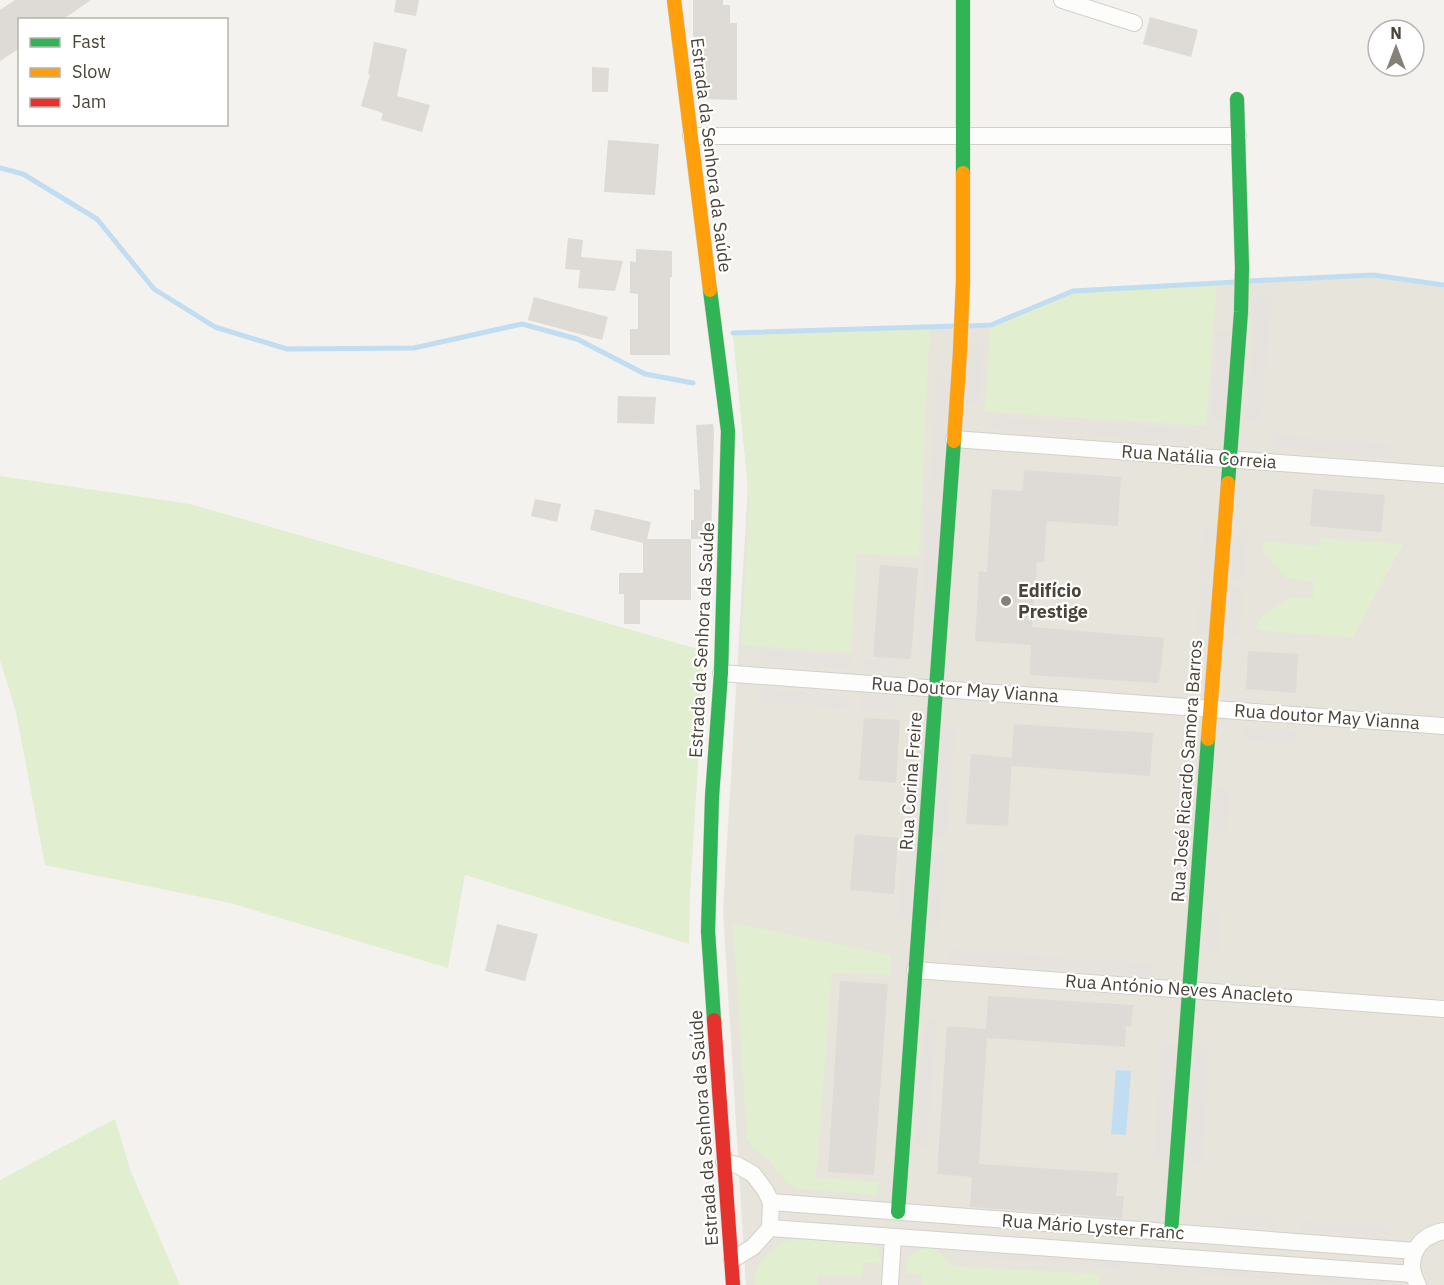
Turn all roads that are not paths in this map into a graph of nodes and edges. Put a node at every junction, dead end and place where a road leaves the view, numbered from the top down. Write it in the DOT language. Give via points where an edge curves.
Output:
graph roads {
  1 [pos="674,0"];
  2 [pos="963,0"];
  3 [pos="1062,0"];
  4 [pos="1134,23"];
  5 [pos="1237,99"];
  6 [pos="691,136"];
  7 [pos="963,136"];
  8 [pos="1238,136"];
  9 [pos="954,439"];
  10 [pos="1230,459"];
  11 [pos="1444,475"];
  12 [pos="721,673"];
  13 [pos="935,688"];
  14 [pos="1210,708"];
  15 [pos="1444,726"];
  16 [pos="915,970"];
  17 [pos="1189,990"];
  18 [pos="1444,1009"];
  19 [pos="724,1162"];
  20 [pos="771,1202"];
  21 [pos="898,1212"];
  22 [pos="770,1228"];
  23 [pos="1444,1231"];
  24 [pos="1171,1233"];
  25 [pos="893,1237"];
  26 [pos="1415,1251"];
  27 [pos="732,1260"];
  28 [pos="1415,1280"];
  29 [pos="733,1285"];
  30 [pos="890,1285"];
  1 -- 6 [label="street, Estrada da Senhora da Saúde"];
  2 -- 7 [label="street, Rua Corina Freire"];
  3 -- 4 [label="street"];
  5 -- 8 [label="street, Rua José Ricardo Samora Barros"];
  6 -- 7 [label="street"];
  6 -- 12 [label="street, Estrada da Senhora da Saúde" via="728,431"];
  7 -- 8 [label="street"];
  7 -- 9 [label="street, Rua Corina Freire" via="963,282"];
  8 -- 10 [label="street, Rua José Ricardo Samora Barros" via="1242,297"];
  9 -- 10 [label="street, Rua Natália Correia"];
  9 -- 13 [label="street, Rua Corina Freire"];
  10 -- 11 [label="street, Rua Natália Correia"];
  10 -- 14 [label="street, Rua José Ricardo Samora Barros"];
  12 -- 13 [label="street, Rua Doutor May Vianna"];
  12 -- 19 [label="street, Estrada da Senhora da Saúde" via="708,931"];
  13 -- 14 [label="street, Rua Doutor May Vianna"];
  13 -- 16 [label="street, Rua Corina Freire"];
  14 -- 15 [label="street, Rua doutor May Vianna"];
  14 -- 17 [label="street, Rua José Ricardo Samora Barros"];
  16 -- 17 [label="street, Rua António Neves Anacleto"];
  16 -- 21 [label="street, Rua Corina Freire"];
  17 -- 18 [label="street, Rua António Neves Anacleto"];
  17 -- 24 [label="street, Rua José Ricardo Samora Barros"];
  19 -- 20 [label="street" via="753,1174"];
  19 -- 27 [label="street, Estrada da Senhora da Saúde"];
  20 -- 21 [label="street, Rua Mário Lyster Franc"];
  20 -- 22 [label="street"];
  21 -- 24 [label="street, Rua Mário Lyster Franc"];
  22 -- 25 [label="street, Rua Mário Lyster Franc"];
  22 -- 27 [label="street" via="753,1247"];
  23 -- 26 [label="street" via="1431,1234"];
  24 -- 26 [label="street, Rua Mário Lyster Franc"];
  25 -- 28 [label="street, Rua Mário Lyster Franc"];
  25 -- 30 [label="street"];
  26 -- 28 [label="street"];
  27 -- 29 [label="street, Estrada da Senhora da Saúde"];
}
